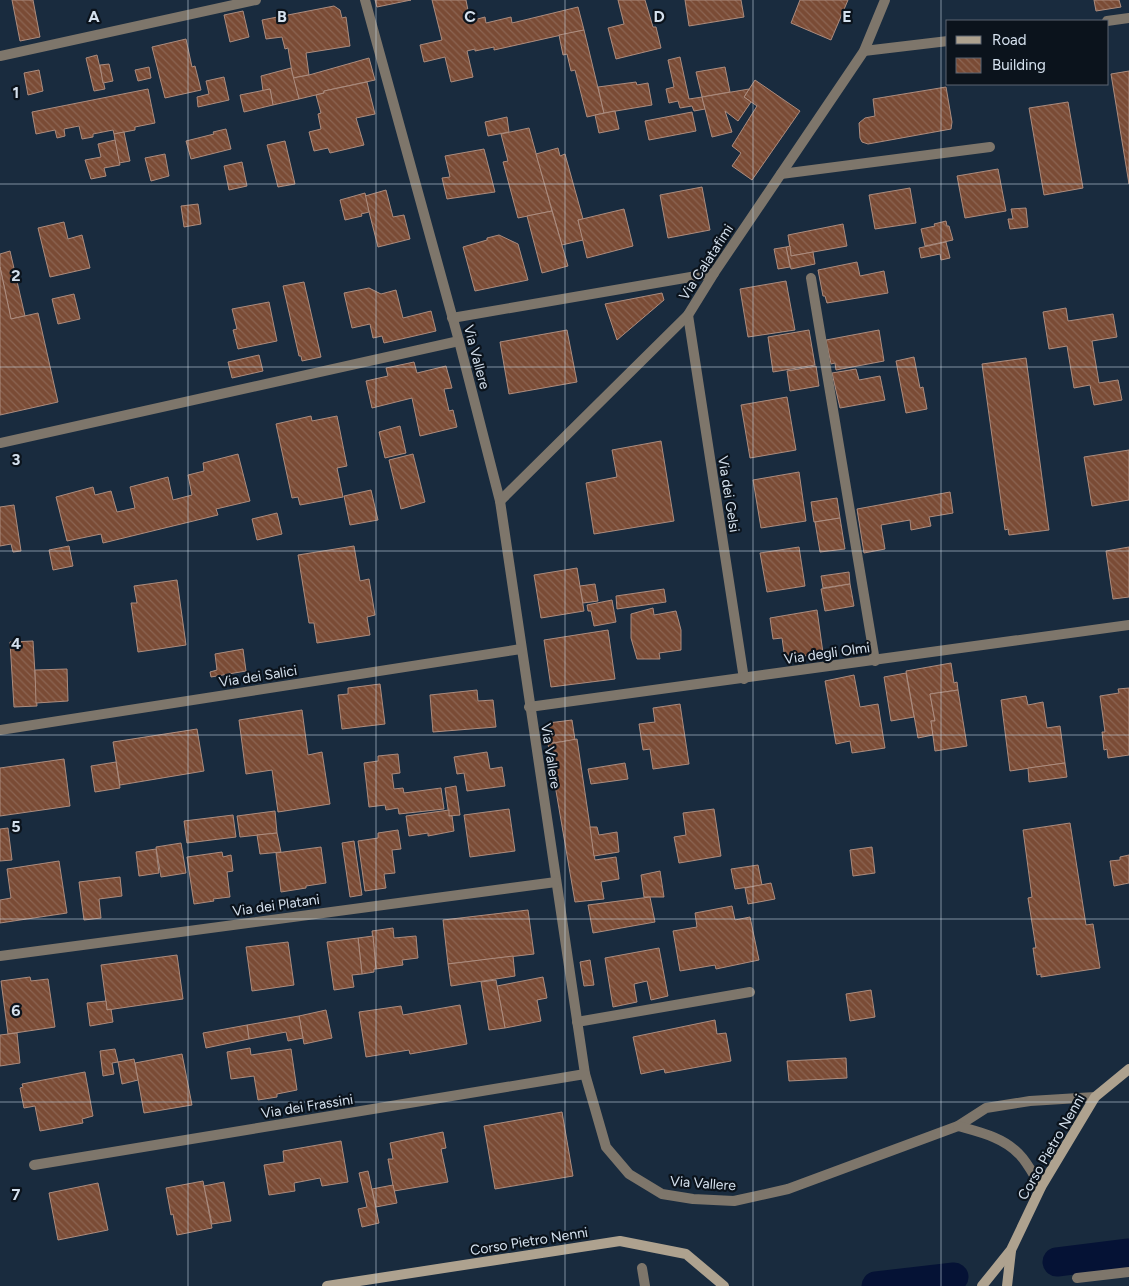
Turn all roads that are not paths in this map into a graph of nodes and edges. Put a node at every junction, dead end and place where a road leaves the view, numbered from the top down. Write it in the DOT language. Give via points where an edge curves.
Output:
graph roads {
  1 [pos="256,0"];
  2 [pos="365,0"];
  3 [pos="885,0"];
  4 [pos="1129,18"];
  5 [pos="1109,21"];
  6 [pos="946,41"];
  7 [pos="864,51"];
  8 [pos="0,56"];
  9 [pos="990,147"];
  10 [pos="781,174"];
  11 [pos="714,273"];
  12 [pos="811,278"];
  13 [pos="688,315"];
  14 [pos="452,318"];
  15 [pos="458,341"];
  16 [pos="0,443"];
  17 [pos="500,501"];
  18 [pos="1129,625"];
  19 [pos="521,648"];
  20 [pos="875,660"];
  21 [pos="744,679"];
  22 [pos="529,707"];
  23 [pos="0,730"];
  24 [pos="556,882"];
  25 [pos="0,956"];
  26 [pos="750,992"];
  27 [pos="577,1022"];
  28 [pos="1129,1069"];
  29 [pos="585,1074"];
  30 [pos="1094,1098"];
  31 [pos="958,1126"];
  32 [pos="34,1165"];
  33 [pos="1041,1187"];
  34 [pos="1011,1250"];
  35 [pos="642,1268"];
  36 [pos="1129,1272"];
  37 [pos="1077,1278"];
  38 [pos="327,1286"];
  39 [pos="646,1286"];
  40 [pos="724,1286"];
  41 [pos="982,1286"];
  42 [pos="1007,1286"];
  1 -- 8 [label="street"];
  2 -- 14 [label="street, Via Vallere"];
  3 -- 7 [label="street, Via Calatafimi"];
  4 -- 5 [label="street"];
  6 -- 7 [label="street"];
  7 -- 10 [label="street, Via Calatafimi"];
  9 -- 10 [label="street"];
  10 -- 11 [label="street, Via Calatafimi"];
  11 -- 13 [label="street, Via Calatafimi"];
  11 -- 14 [label="street"];
  12 -- 20 [label="street"];
  13 -- 17 [label="street, Via Calatafimi"];
  13 -- 21 [label="street, Via dei Gelsi"];
  14 -- 15 [label="street, Via Vallere"];
  15 -- 16 [label="street"];
  15 -- 17 [label="street, Via Vallere"];
  17 -- 19 [label="street, Via Vallere"];
  18 -- 20 [label="street, Via degli Olmi"];
  19 -- 22 [label="street, Via Vallere"];
  19 -- 23 [label="street, Via dei Salici"];
  20 -- 21 [label="street, Via degli Olmi"];
  21 -- 22 [label="street, Via degli Olmi"];
  22 -- 24 [label="street, Via Vallere"];
  24 -- 25 [label="street, Via dei Platani"];
  24 -- 27 [label="street, Via Vallere"];
  26 -- 27 [label="street"];
  27 -- 29 [label="street, Via Vallere"];
  28 -- 30 [label="main road, Corso Pietro Nenni"];
  29 -- 31 [label="street, Via Vallere" via="606,1146 629,1174 662,1194 693,1199 734,1201 788,1189"];
  29 -- 32 [label="street, Via dei Frassini"];
  30 -- 31 [label="street, Via Vallere" via="1030,1101 986,1108"];
  30 -- 33 [label="main road, Corso Pietro Nenni"];
  31 -- 33 [label="street" via="1003,1141 1019,1154"];
  33 -- 34 [label="main road, Corso Pietro Nenni"];
  34 -- 41 [label="main road, Corso Pietro Nenni"];
  34 -- 42 [label="main road, Corso Pietro Nenni"];
  35 -- 39 [label="street"];
  36 -- 37 [label="street"];
  38 -- 40 [label="main road, Corso Pietro Nenni" via="620,1241 686,1254"];
}
